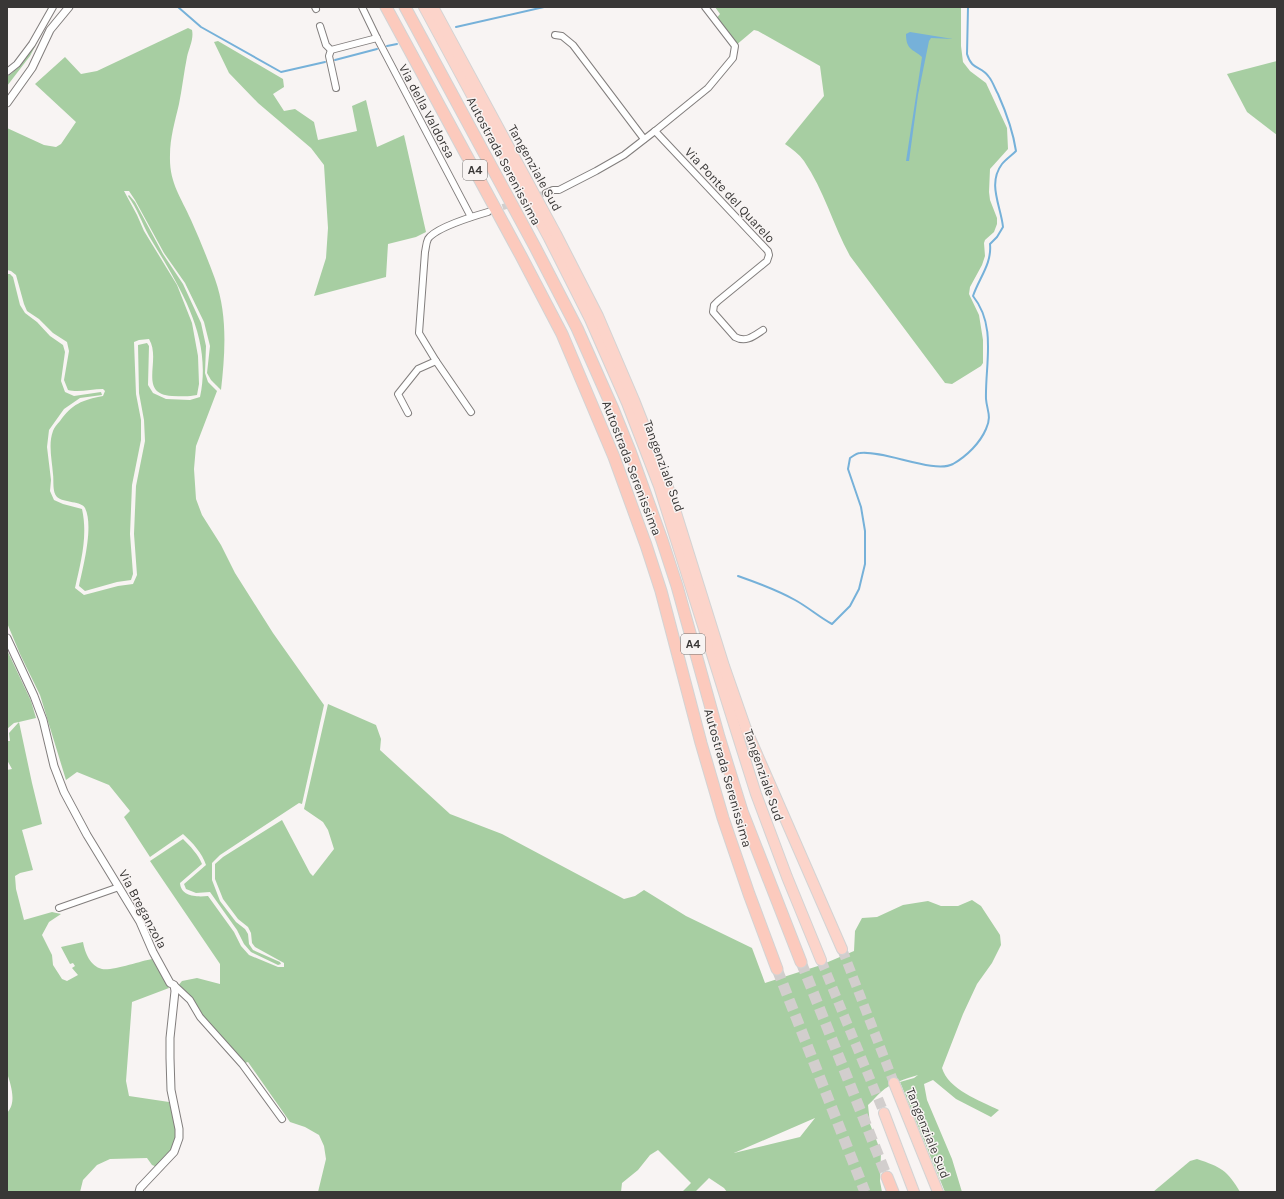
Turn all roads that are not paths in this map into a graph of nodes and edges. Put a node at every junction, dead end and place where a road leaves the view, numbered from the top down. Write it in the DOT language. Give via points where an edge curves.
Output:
graph roads {
  1 [pos="54,7"];
  2 [pos="69,7"];
  3 [pos="362,7"];
  4 [pos="386,7"];
  5 [pos="405,7"];
  6 [pos="424,7"];
  7 [pos="433,7"];
  8 [pos="705,7"];
  9 [pos="320,26"];
  10 [pos="555,35"];
  11 [pos="377,38"];
  12 [pos="331,50"];
  13 [pos="7,72"];
  14 [pos="336,88"];
  15 [pos="7,103"];
  16 [pos="655,131"];
  17 [pos="644,139"];
  18 [pos="546,193"];
  19 [pos="488,212"];
  20 [pos="471,217"];
  21 [pos="763,330"];
  22 [pos="436,361"];
  23 [pos="471,412"];
  24 [pos="408,413"];
  25 [pos="7,638"];
  26 [pos="119,887"];
  27 [pos="59,908"];
  28 [pos="842,949"];
  29 [pos="821,960"];
  30 [pos="801,962"];
  31 [pos="777,969"];
  32 [pos="174,985"];
  33 [pos="894,1083"];
  34 [pos="884,1113"];
  35 [pos="282,1119"];
  36 [pos="887,1177"];
  37 [pos="139,1192"];
  38 [pos="893,1192"];
  39 [pos="914,1192"];
  40 [pos="938,1192"];
  1 -- 13 [label="street" via="32,44 17,64"];
  2 -- 15 [label="street" via="50,30 32,68"];
  3 -- 11 [label="street, Via della Valdorsa"];
  4 -- 31 [label="highway, Autostrada Serenissima / A4" via="562,334 603,429 661,591 723,818"];
  5 -- 30 [label="highway, Autostrada Serenissima / A4" via="535,247 577,328 614,409 644,486 677,586 742,811"];
  6 -- 29 [label="highway, Tangenziale Sud" via="552,244 590,319 627,403 659,486 756,794"];
  7 -- 28 [label="highway, Tangenziale Sud" via="598,316 667,484 746,729"];
  8 -- 16 [label="street" via="735,46 733,58 708,88"];
  9 -- 12 [label="street" via="326,45"];
  10 -- 17 [label="street" via="562,36 574,45"];
  11 -- 12 [label="street"];
  11 -- 20 [label="street, Via della Valdorsa"];
  12 -- 14 [label="street" via="329,56"];
  16 -- 17 [label="street"];
  16 -- 21 [label="street, Via Ponte del Quarelo" via="768,251 767,261 718,301 713,312 735,337 740,339 747,339"];
  17 -- 18 [label="street" via="624,155 596,171 559,190"];
  19 -- 20 [label="street"];
  20 -- 22 [label="street" via="435,232 428,240 425,252 419,333"];
  22 -- 23 [label="street"];
  22 -- 24 [label="street" via="418,369 398,394"];
  25 -- 26 [label="street, Via Breganzola" via="43,720 54,766 64,792"];
  26 -- 27 [label="street"];
  26 -- 32 [label="street, Via Breganzola" via="140,922 170,983"];
  32 -- 35 [label="street" via="190,1000 200,1017 242,1064"];
  32 -- 37 [label="street" via="176,991 170,1038 171,1090 180,1129 179,1138 174,1152"];
  33 -- 40 [label="highway, Tangenziale Sud"];
  34 -- 39 [label="highway"];
  36 -- 38 [label="highway"];
}
